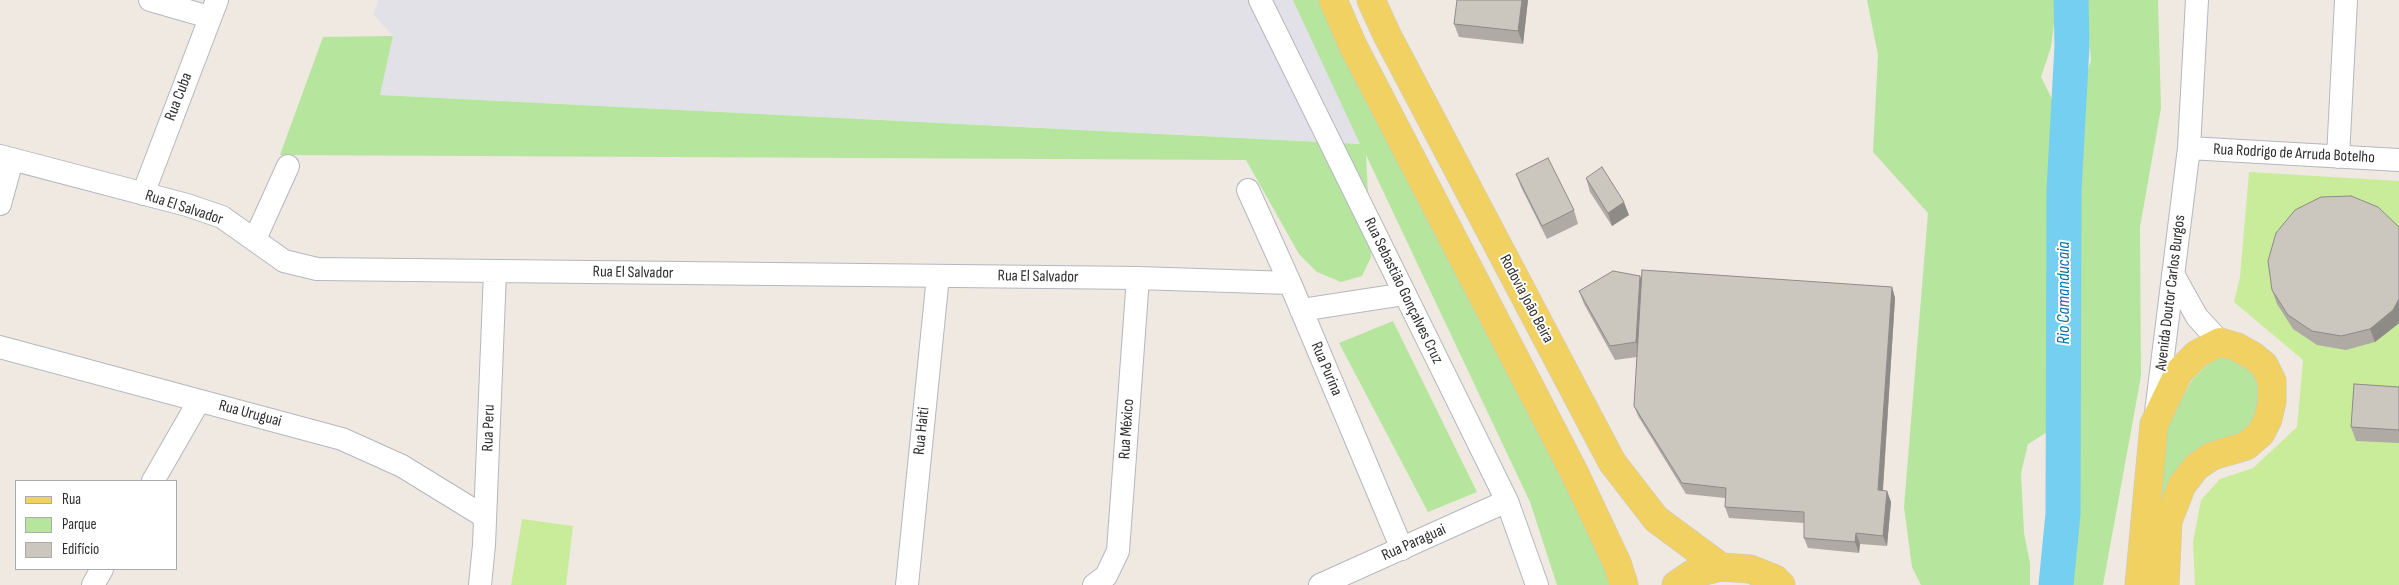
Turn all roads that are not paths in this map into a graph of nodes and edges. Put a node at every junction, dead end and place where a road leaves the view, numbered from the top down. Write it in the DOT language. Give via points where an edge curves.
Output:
graph roads {
  1 [pos="150,0"];
  2 [pos="1260,0"];
  3 [pos="1333,0"];
  4 [pos="1371,0"];
  5 [pos="2197,0"];
  6 [pos="2346,0"];
  7 [pos="213,8"];
  8 [pos="2189,148"];
  9 [pos="2338,157"];
  10 [pos="6,158"];
  11 [pos="2399,160"];
  12 [pos="288,166"];
  13 [pos="1248,190"];
  14 [pos="143,194"];
  15 [pos="0,204"];
  16 [pos="255,239"];
  17 [pos="495,272"];
  18 [pos="2173,274"];
  19 [pos="938,276"];
  20 [pos="1138,278"];
  21 [pos="1290,283"];
  22 [pos="1405,294"];
  23 [pos="1301,310"];
  24 [pos="2220,342"];
  25 [pos="0,347"];
  26 [pos="200,401"];
  27 [pos="2154,424"];
  28 [pos="154,480"];
  29 [pos="1507,501"];
  30 [pos="485,517"];
  31 [pos="1402,549"];
  32 [pos="1721,566"];
  33 [pos="101,570"];
  34 [pos="1100,580"];
  35 [pos="93,585"];
  36 [pos="480,585"];
  37 [pos="906,585"];
  38 [pos="1320,585"];
  39 [pos="1536,585"];
  40 [pos="1624,585"];
  41 [pos="1676,585"];
  42 [pos="1781,585"];
  43 [pos="2139,585"];
  44 [pos="2165,585"];
  1 -- 7 [label="street"];
  2 -- 22 [label="street, Rua Sebastião Gonçalves Cruz"];
  3 -- 40 [label="main road" via="1353,46 1574,472 1617,563"];
  4 -- 32 [label="main road, Rodovia João Beira" via="1386,35 1612,462 1656,520"];
  5 -- 8 [label="street, Avenida Doutor Carlos Burgos"];
  6 -- 9 [label="street"];
  7 -- 14 [label="street, Rua Cuba"];
  8 -- 9 [label="street, Rua Rodrigo de Arruda Botelho"];
  8 -- 18 [label="street, Avenida Doutor Carlos Burgos"];
  9 -- 11 [label="street, Rua Rodrigo de Arruda Botelho"];
  10 -- 14 [label="street, Rua El Salvador"];
  10 -- 15 [label="street"];
  12 -- 16 [label="street"];
  13 -- 21 [label="street, Rua Purina"];
  14 -- 16 [label="street, Rua El Salvador" via="222,217"];
  16 -- 17 [label="street, Rua El Salvador" via="284,261 317,270"];
  17 -- 19 [label="street, Rua El Salvador"];
  17 -- 30 [label="street, Rua Peru"];
  18 -- 24 [label="street" via="2197,316"];
  18 -- 27 [label="street, Avenida Doutor Carlos Burgos"];
  19 -- 20 [label="street, Rua El Salvador"];
  19 -- 37 [label="street, Rua Haiti"];
  20 -- 21 [label="street, Rua El Salvador"];
  20 -- 34 [label="street, Rua México" via="1118,551"];
  21 -- 23 [label="street, Rua Purina"];
  22 -- 23 [label="street"];
  22 -- 29 [label="street, Rua Sebastião Gonçalves Cruz"];
  23 -- 31 [label="street, Rua Purina"];
  24 -- 27 [label="main road" via="2197,354 2179,372"];
  24 -- 44 [label="main road" via="2253,356 2264,365 2272,381 2268,419 2261,433 2246,446 2212,456 2196,467 2182,485 2168,521"];
  25 -- 26 [label="street, Rua Uruguai"];
  26 -- 28 [label="street"];
  26 -- 30 [label="street, Rua Uruguai" via="342,438 402,466"];
  27 -- 43 [label="main road, Avenida Doutor Carlos Burgos"];
  29 -- 31 [label="street, Rua Paraguai"];
  29 -- 39 [label="street, Rua Sebastião Gonçalves Cruz"];
  30 -- 36 [label="street, Rua Peru"];
  31 -- 38 [label="street, Rua Paraguai"];
  32 -- 41 [label="main road" via="1692,574"];
  32 -- 42 [label="main road" via="1750,569"];
  33 -- 35 [label="street"];
}
